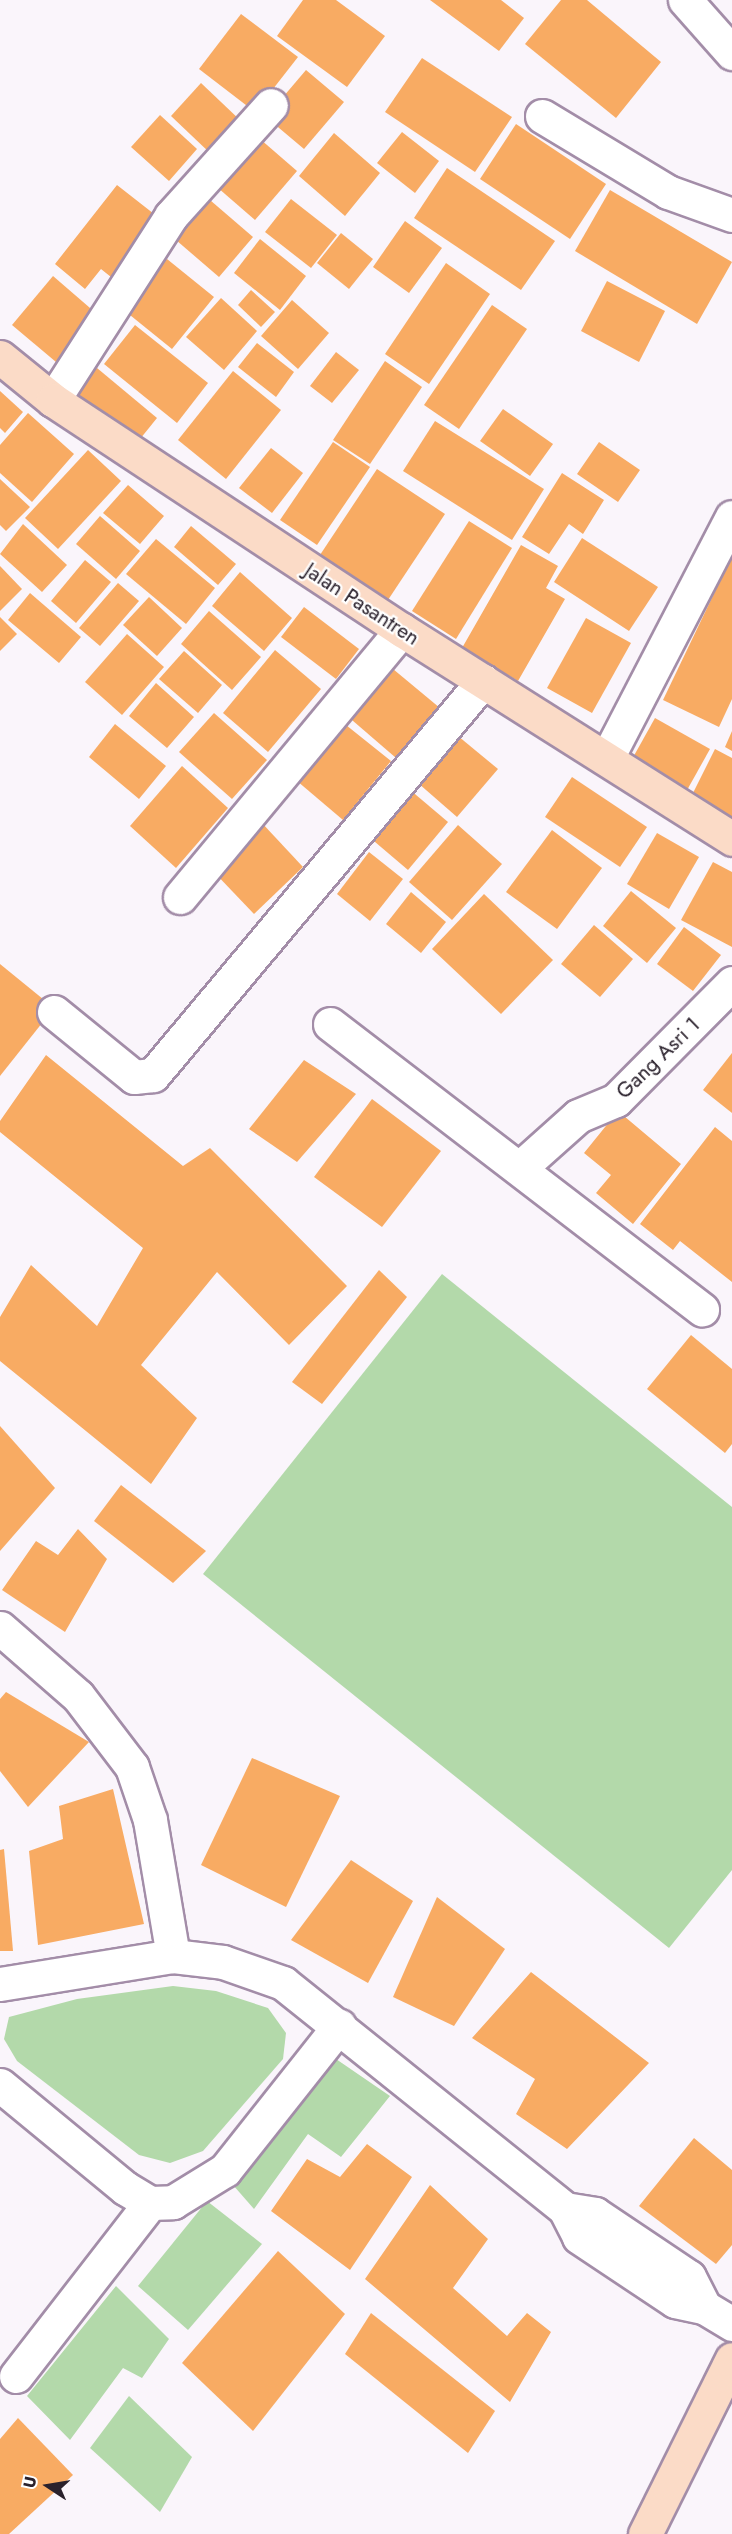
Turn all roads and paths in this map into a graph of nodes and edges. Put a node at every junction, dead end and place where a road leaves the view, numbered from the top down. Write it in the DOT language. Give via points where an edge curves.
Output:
graph roads {
  1 [pos="685,0"];
  2 [pos="732,53"];
  3 [pos="271,105"];
  4 [pos="542,116"];
  5 [pos="732,215"];
  6 [pos="0,357"];
  7 [pos="53,400"];
  8 [pos="732,517"];
  9 [pos="402,630"];
  10 [pos="483,681"];
  11 [pos="608,756"];
  12 [pos="732,839"];
  13 [pos="180,897"];
  14 [pos="732,983"];
  15 [pos="54,1012"];
  16 [pos="330,1024"];
  17 [pos="521,1167"];
  18 [pos="702,1309"];
  19 [pos="0,1628"];
  20 [pos="173,1956"];
  21 [pos="0,1984"];
  22 [pos="339,2026"];
  23 [pos="0,2085"];
  24 [pos="150,2203"];
  25 [pos="732,2324"];
  26 [pos="732,2359"];
  27 [pos="16,2376"];
  28 [pos="653,2530"];
  1 -- 2 [label="street"];
  3 -- 7 [label="street" via="171,216"];
  4 -- 5 [label="street" via="668,192"];
  6 -- 7 [label="main road, Jalan Pasantren"];
  7 -- 9 [label="main road, Jalan Pasantren"];
  8 -- 11 [label="street"];
  9 -- 10 [label="main road, Jalan Pasantren"];
  9 -- 13 [label="street"];
  10 -- 11 [label="main road, Jalan Pasantren"];
  10 -- 15 [label="street" via="153,1075 134,1077"];
  11 -- 12 [label="main road, Jalan Pasantren"];
  14 -- 17 [label="street, Gang Asri 1" via="616,1101 578,1116"];
  16 -- 17 [label="street"];
  17 -- 18 [label="street"];
  19 -- 20 [label="street" via="78,1696 132,1767 150,1820"];
  20 -- 21 [label="street"];
  20 -- 22 [label="street" via="223,1962 283,1983"];
  22 -- 24 [label="street" via="225,2170 173,2202"];
  22 -- 25 [label="street" via="565,2209 579,2237 622,2250 675,2301 704,2307"];
  23 -- 24 [label="street"];
  24 -- 27 [label="street"];
  26 -- 28 [label="main road"];
}
